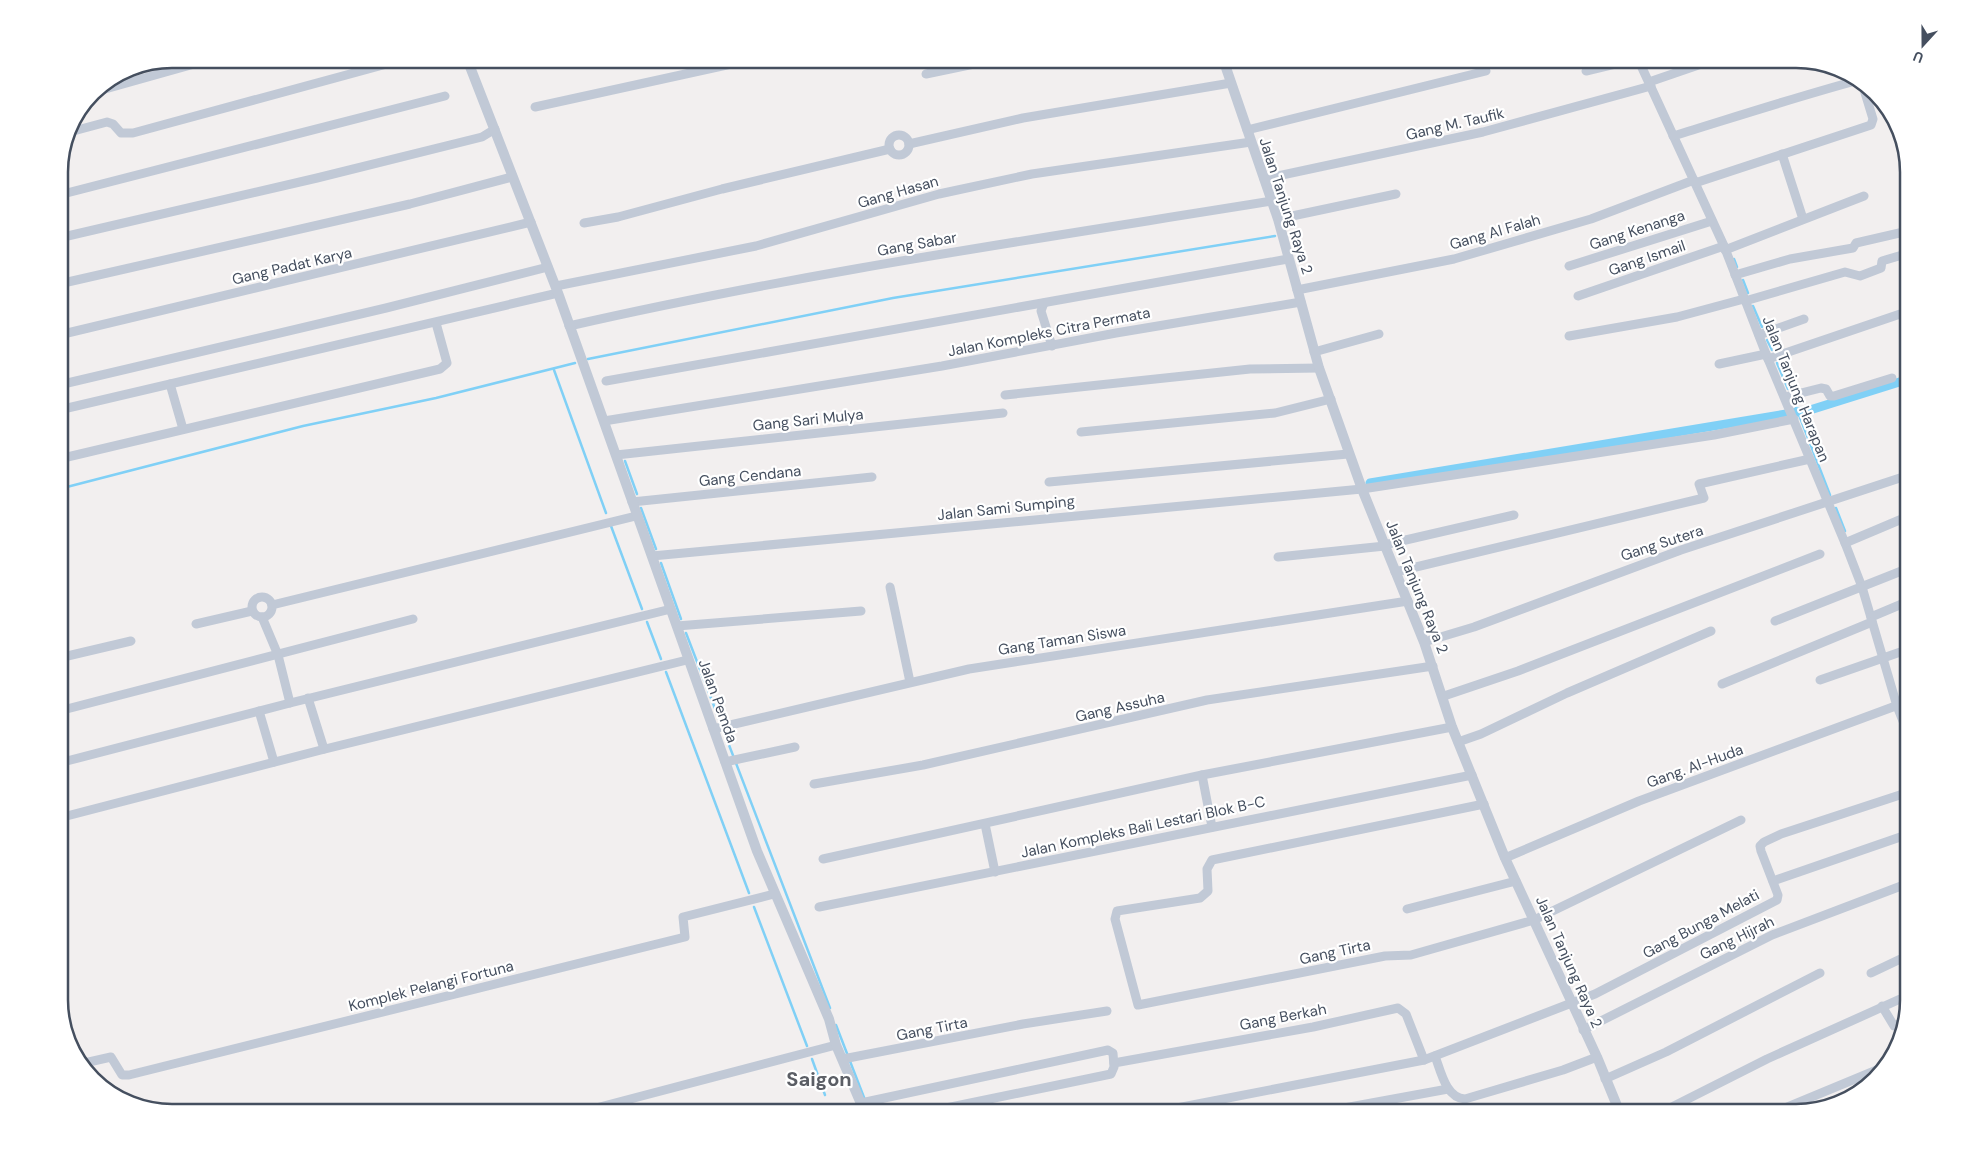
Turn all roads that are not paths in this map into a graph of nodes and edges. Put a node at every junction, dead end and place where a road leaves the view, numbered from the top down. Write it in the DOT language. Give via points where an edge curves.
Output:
graph roads {
  1 [pos="180,68"];
  2 [pos="372,68"];
  3 [pos="470,68"];
  4 [pos="713,68"];
  5 [pos="955,68"];
  6 [pos="1226,68"];
  7 [pos="1599,68"];
  8 [pos="1642,68"];
  9 [pos="1692,68"];
  10 [pos="1486,71"];
  11 [pos="1586,71"];
  12 [pos="926,74"];
  13 [pos="1851,82"];
  14 [pos="1232,83"];
  15 [pos="1650,84"];
  16 [pos="110,88"];
  17 [pos="1865,93"];
  18 [pos="445,96"];
  19 [pos="535,107"];
  20 [pos="494,129"];
  21 [pos="76,130"];
  22 [pos="1247,130"];
  23 [pos="1673,136"];
  24 [pos="1251,142"];
  25 [pos="909,144"];
  26 [pos="890,149"];
  27 [pos="1782,154"];
  28 [pos="512,177"];
  29 [pos="1264,179"];
  30 [pos="1694,181"];
  31 [pos="68,193"];
  32 [pos="1396,194"];
  33 [pos="1864,196"];
  34 [pos="1272,201"];
  35 [pos="1278,220"];
  36 [pos="1803,220"];
  37 [pos="1712,221"];
  38 [pos="531,222"];
  39 [pos="584,223"];
  40 [pos="1900,235"];
  41 [pos="68,236"];
  42 [pos="1725,248"];
  43 [pos="1900,256"];
  44 [pos="1288,259"];
  45 [pos="1569,266"];
  46 [pos="548,267"];
  47 [pos="1735,274"];
  48 [pos="68,282"];
  49 [pos="557,289"];
  50 [pos="1297,290"];
  51 [pos="1578,296"];
  52 [pos="1745,300"];
  53 [pos="1301,302"];
  54 [pos="1044,303"];
  55 [pos="1900,314"];
  56 [pos="1804,319"];
  57 [pos="436,323"];
  58 [pos="569,326"];
  59 [pos="68,333"];
  60 [pos="1379,334"];
  61 [pos="1759,335"];
  62 [pos="1569,336"];
  63 [pos="1052,346"];
  64 [pos="1314,352"];
  65 [pos="1767,356"];
  66 [pos="1719,364"];
  67 [pos="1319,368"];
  68 [pos="1892,378"];
  69 [pos="606,381"];
  70 [pos="68,382"];
  71 [pos="170,384"];
  72 [pos="1005,395"];
  73 [pos="1785,397"];
  74 [pos="1331,399"];
  75 [pos="68,408"];
  76 [pos="1003,413"];
  77 [pos="1794,418"];
  78 [pos="604,421"];
  79 [pos="183,429"];
  80 [pos="1081,432"];
  81 [pos="1348,454"];
  82 [pos="616,455"];
  83 [pos="68,456"];
  84 [pos="1810,459"];
  85 [pos="872,477"];
  86 [pos="1900,478"];
  87 [pos="1049,482"];
  88 [pos="1362,489"];
  89 [pos="632,502"];
  90 [pos="1828,503"];
  91 [pos="1514,515"];
  92 [pos="636,516"];
  93 [pos="1900,520"];
  94 [pos="1845,543"];
  95 [pos="1384,545"];
  96 [pos="1820,554"];
  97 [pos="652,556"];
  98 [pos="1278,558"];
  99 [pos="1395,572"];
  100 [pos="1900,572"];
  101 [pos="890,587"];
  102 [pos="1862,588"];
  103 [pos="1408,601"];
  104 [pos="272,605"];
  105 [pos="1900,606"];
  106 [pos="670,609"];
  107 [pos="252,611"];
  108 [pos="861,611"];
  109 [pos="262,617"];
  110 [pos="413,619"];
  111 [pos="1872,620"];
  112 [pos="1775,621"];
  113 [pos="196,624"];
  114 [pos="677,626"];
  115 [pos="1711,631"];
  116 [pos="131,641"];
  117 [pos="1424,642"];
  118 [pos="1900,652"];
  119 [pos="278,655"];
  120 [pos="68,656"];
  121 [pos="1883,657"];
  122 [pos="687,660"];
  123 [pos="1433,666"];
  124 [pos="1820,680"];
  125 [pos="910,682"];
  126 [pos="1722,684"];
  127 [pos="1444,696"];
  128 [pos="308,698"];
  129 [pos="290,702"];
  130 [pos="1900,705"];
  131 [pos="1897,706"];
  132 [pos="68,709"];
  133 [pos="259,711"];
  134 [pos="1900,711"];
  135 [pos="1452,726"];
  136 [pos="720,727"];
  137 [pos="1458,742"];
  138 [pos="795,747"];
  139 [pos="324,749"];
  140 [pos="68,761"];
  141 [pos="274,762"];
  142 [pos="725,762"];
  143 [pos="1472,775"];
  144 [pos="1202,776"];
  145 [pos="814,784"];
  146 [pos="1900,795"];
  147 [pos="1484,804"];
  148 [pos="68,816"];
  149 [pos="1741,820"];
  150 [pos="985,824"];
  151 [pos="1212,827"];
  152 [pos="1900,837"];
  153 [pos="1505,858"];
  154 [pos="823,859"];
  155 [pos="995,872"];
  156 [pos="1516,881"];
  157 [pos="1773,881"];
  158 [pos="1900,886"];
  159 [pos="774,894"];
  160 [pos="819,908"];
  161 [pos="1407,909"];
  162 [pos="1534,920"];
  163 [pos="1900,959"];
  164 [pos="1820,973"];
  165 [pos="1871,973"];
  166 [pos="1900,999"];
  167 [pos="1572,1003"];
  168 [pos="1882,1006"];
  169 [pos="1106,1011"];
  170 [pos="1898,1024"];
  171 [pos="1583,1030"];
  172 [pos="836,1045"];
  173 [pos="1435,1056"];
  174 [pos="1597,1057"];
  175 [pos="846,1059"];
  176 [pos="1424,1060"];
  177 [pos="88,1062"];
  178 [pos="1114,1063"];
  179 [pos="1872,1072"];
  180 [pos="1605,1079"];
  181 [pos="1448,1089"];
  182 [pos="1216,1101"];
  183 [pos="864,1102"];
  184 [pos="611,1104"];
  185 [pos="962,1104"];
  186 [pos="1200,1104"];
  187 [pos="1216,1104"];
  188 [pos="1366,1104"];
  189 [pos="1616,1104"];
  190 [pos="1678,1104"];
  191 [pos="1794,1104"];
  1 -- 16 [label="street"];
  2 -- 21 [label="street" via="133,133 121,133 107,122"];
  3 -- 20 [label="street"];
  4 -- 19 [label="street"];
  5 -- 12 [label="street"];
  6 -- 14 [label="street, Jalan Tanjung Raya 2"];
  7 -- 11 [label="street"];
  8 -- 15 [label="street, Jalan Tanjung Harapan"];
  9 -- 15 [label="street, Gang M. Taufik"];
  10 -- 22 [label="street"];
  13 -- 23 [label="street"];
  14 -- 22 [label="street, Jalan Tanjung Raya 2"];
  14 -- 25 [label="street" via="1023,118"];
  15 -- 23 [label="street, Jalan Tanjung Harapan"];
  15 -- 29 [label="street, Gang M. Taufik" via="1493,130"];
  17 -- 27 [label="street, Gang Al Falah" via="1873,123"];
  18 -- 31 [label="street"];
  20 -- 28 [label="street, Jalan Pemda"];
  20 -- 41 [label="street" via="482,137 346,172"];
  22 -- 24 [label="street, Jalan Tanjung Raya 2"];
  23 -- 30 [label="street, Jalan Tanjung Harapan"];
  24 -- 29 [label="street, Jalan Tanjung Raya 2"];
  24 -- 49 [label="street, Gang Hasan" via="1032,174 939,194 756,246"];
  25 -- 26 [label="street" via="902,155 892,153"];
  25 -- 26 [label="street" via="904,136 894,136"];
  26 -- 39 [label="street"];
  27 -- 30 [label="street, Gang Al Falah"];
  27 -- 36 [label="street"];
  28 -- 38 [label="street, Jalan Pemda"];
  28 -- 48 [label="street" via="410,204"];
  29 -- 34 [label="street, Jalan Tanjung Raya 2"];
  30 -- 37 [label="street, Jalan Tanjung Harapan"];
  30 -- 50 [label="street, Gang Al Falah" via="1591,219 1471,254"];
  32 -- 35 [label="street"];
  33 -- 36 [label="street, Gang Ismail"];
  34 -- 35 [label="street, Jalan Tanjung Raya 2"];
  34 -- 58 [label="street, Gang Sabar" via="896,261"];
  35 -- 44 [label="street, Jalan Tanjung Raya 2"];
  36 -- 42 [label="street, Gang Ismail"];
  37 -- 42 [label="street, Jalan Tanjung Harapan"];
  37 -- 45 [label="street, Gang Kenanga"];
  38 -- 46 [label="street, Jalan Pemda"];
  38 -- 59 [label="street, Gang Padat Karya"];
  40 -- 47 [label="street"];
  42 -- 47 [label="street, Jalan Tanjung Harapan"];
  42 -- 51 [label="street, Gang Ismail"];
  43 -- 52 [label="street" via="1882,261 1881,268 1864,275 1845,272"];
  44 -- 50 [label="street, Jalan Tanjung Raya 2"];
  44 -- 54 [label="street"];
  46 -- 49 [label="street, Jalan Pemda"];
  46 -- 70 [label="street"];
  47 -- 52 [label="street, Jalan Tanjung Harapan"];
  49 -- 57 [label="street, Gang Hasan"];
  49 -- 58 [label="street, Jalan Pemda"];
  50 -- 53 [label="street, Jalan Tanjung Raya 2"];
  52 -- 61 [label="street, Jalan Tanjung Harapan"];
  52 -- 62 [label="street" via="1677,317"];
  53 -- 63 [label="street, Jalan Kompleks Citra Permata" via="1116,332"];
  53 -- 64 [label="street, Jalan Tanjung Raya 2"];
  54 -- 63 [label="street" via="1041,311"];
  54 -- 69 [label="street"];
  55 -- 65 [label="street"];
  56 -- 61 [label="street"];
  57 -- 71 [label="street, Gang Hasan"];
  57 -- 79 [label="street" via="446,359 445,366 440,369"];
  58 -- 78 [label="street, Jalan Pemda"];
  60 -- 64 [label="street"];
  61 -- 65 [label="street, Jalan Tanjung Harapan"];
  63 -- 78 [label="street, Jalan Kompleks Citra Permata"];
  64 -- 67 [label="street, Jalan Tanjung Raya 2"];
  65 -- 66 [label="street"];
  65 -- 73 [label="street, Jalan Tanjung Harapan"];
  67 -- 72 [label="street" via="1250,369"];
  67 -- 74 [label="street, Jalan Tanjung Raya 2"];
  68 -- 73 [label="street" via="1834,396 1821,388"];
  71 -- 75 [label="street, Gang Hasan"];
  71 -- 79 [label="street"];
  73 -- 77 [label="street, Jalan Tanjung Harapan"];
  74 -- 80 [label="street" via="1266,414"];
  74 -- 81 [label="street, Jalan Tanjung Raya 2"];
  76 -- 82 [label="street, Gang Sari Mulya"];
  77 -- 84 [label="street, Jalan Tanjung Harapan"];
  77 -- 88 [label="street, Jalan Sami Sumping" via="1714,435"];
  78 -- 82 [label="street, Jalan Pemda"];
  79 -- 83 [label="street"];
  81 -- 87 [label="street"];
  81 -- 88 [label="street, Jalan Tanjung Raya 2"];
  82 -- 89 [label="street, Jalan Pemda"];
  84 -- 90 [label="street, Jalan Tanjung Harapan"];
  84 -- 99 [label="street" via="1699,484 1704,498"];
  85 -- 89 [label="street, Gang Cendana"];
  86 -- 90 [label="street, Gang Sutera"];
  88 -- 95 [label="street, Jalan Tanjung Raya 2"];
  88 -- 97 [label="street, Jalan Sami Sumping"];
  89 -- 92 [label="street, Jalan Pemda"];
  90 -- 94 [label="street, Jalan Tanjung Harapan"];
  90 -- 117 [label="street, Gang Sutera" via="1673,553 1474,627"];
  91 -- 95 [label="street"];
  92 -- 97 [label="street, Jalan Pemda"];
  92 -- 104 [label="street"];
  93 -- 94 [label="street"];
  94 -- 102 [label="street, Jalan Tanjung Harapan"];
  95 -- 98 [label="street"];
  95 -- 99 [label="street, Jalan Tanjung Raya 2"];
  96 -- 127 [label="street" via="1518,671"];
  97 -- 106 [label="street, Jalan Pemda"];
  99 -- 103 [label="street, Jalan Tanjung Raya 2"];
  100 -- 102 [label="street"];
  101 -- 125 [label="street"];
  102 -- 111 [label="street, Jalan Tanjung Harapan"];
  102 -- 112 [label="street"];
  103 -- 117 [label="street, Jalan Tanjung Raya 2"];
  103 -- 125 [label="street, Gang Taman Siswa" via="1014,661"];
  104 -- 107 [label="street" via="265,598 259,598 252,604"];
  104 -- 109 [label="street" via="270,613"];
  105 -- 111 [label="street"];
  106 -- 114 [label="street, Jalan Pemda"];
  106 -- 128 [label="street"];
  107 -- 109 [label="street"];
  107 -- 113 [label="street"];
  108 -- 114 [label="street"];
  109 -- 119 [label="street"];
  110 -- 119 [label="street"];
  111 -- 121 [label="street, Jalan Tanjung Harapan"];
  111 -- 126 [label="street"];
  114 -- 122 [label="street, Jalan Pemda"];
  115 -- 137 [label="street"];
  116 -- 120 [label="street"];
  117 -- 123 [label="street, Jalan Tanjung Raya 2"];
  118 -- 121 [label="street"];
  119 -- 129 [label="street"];
  119 -- 132 [label="street"];
  121 -- 124 [label="street"];
  121 -- 131 [label="street, Jalan Tanjung Harapan"];
  122 -- 136 [label="street, Jalan Pemda"];
  122 -- 139 [label="street"];
  123 -- 127 [label="street, Jalan Tanjung Raya 2"];
  123 -- 145 [label="street, Gang Assuha" via="1207,700 923,765"];
  125 -- 136 [label="street, Gang Taman Siswa"];
  127 -- 135 [label="street, Jalan Tanjung Raya 2"];
  128 -- 129 [label="street"];
  128 -- 139 [label="street"];
  129 -- 133 [label="street"];
  130 -- 131 [label="street, Gang. Al-Huda"];
  131 -- 134 [label="street, Jalan Tanjung Harapan"];
  131 -- 153 [label="street, Gang. Al-Huda" via="1655,795"];
  133 -- 140 [label="street"];
  133 -- 141 [label="street"];
  135 -- 137 [label="street, Jalan Tanjung Raya 2"];
  135 -- 144 [label="street"];
  136 -- 142 [label="street, Jalan Pemda"];
  137 -- 143 [label="street, Jalan Tanjung Raya 2"];
  138 -- 142 [label="street"];
  139 -- 141 [label="street"];
  141 -- 148 [label="street"];
  142 -- 159 [label="street, Jalan Pemda"];
  143 -- 147 [label="street, Jalan Tanjung Raya 2"];
  143 -- 151 [label="street, Jalan Kompleks Bali Lestari Blok B-C"];
  144 -- 150 [label="street"];
  144 -- 151 [label="street"];
  146 -- 157 [label="street" via="1764,842 1760,846 1761,851"];
  147 -- 153 [label="street, Jalan Tanjung Raya 2"];
  147 -- 162 [label="street, Gang Tirta" via="1212,860 1207,869 1208,891 1200,898 1117,912 1116,919 1138,1005 1385,956 1411,955"];
  149 -- 162 [label="street, Gang Tirta"];
  150 -- 154 [label="street"];
  150 -- 155 [label="street"];
  151 -- 155 [label="street, Jalan Kompleks Bali Lestari Blok B-C"];
  152 -- 157 [label="street, Gang Bunga Melati"];
  153 -- 156 [label="street, Jalan Tanjung Raya 2"];
  155 -- 160 [label="street, Jalan Kompleks Bali Lestari Blok B-C"];
  156 -- 161 [label="street"];
  156 -- 162 [label="street, Jalan Tanjung Raya 2"];
  157 -- 167 [label="street, Gang Bunga Melati" via="1777,900 1644,970"];
  158 -- 171 [label="street, Gang Hijrah" via="1772,935"];
  159 -- 172 [label="street, Jalan Pemda" via="829,1019"];
  159 -- 177 [label="street, Komplek Pelangi Fortuna" via="683,917 685,938 130,1075 122,1075 112,1057"];
  162 -- 167 [label="street, Jalan Tanjung Raya 2"];
  163 -- 165 [label="street"];
  164 -- 180 [label="street" via="1666,1052"];
  166 -- 168 [label="street"];
  167 -- 171 [label="street, Jalan Tanjung Raya 2"];
  167 -- 173 [label="street"];
  168 -- 170 [label="street" via="1894,1026"];
  168 -- 190 [label="street"];
  169 -- 175 [label="street, Gang Tirta"];
  171 -- 174 [label="street, Jalan Tanjung Raya 2"];
  172 -- 175 [label="street, Jalan Pemda"];
  172 -- 184 [label="street"];
  173 -- 176 [label="street"];
  173 -- 181 [label="street"];
  174 -- 180 [label="street, Jalan Tanjung Raya 2"];
  174 -- 181 [label="street" via="1465,1100"];
  175 -- 183 [label="street, Jalan Pemda"];
  176 -- 178 [label="street, Gang Berkah" via="1406,1014 1398,1008"];
  176 -- 182 [label="street"];
  178 -- 183 [label="street" via="1113,1053 1108,1050"];
  178 -- 185 [label="street, Gang Berkah" via="1111,1074"];
  179 -- 191 [label="street"];
  180 -- 189 [label="street, Jalan Tanjung Raya 2"];
  181 -- 188 [label="street"];
  182 -- 186 [label="street"];
  182 -- 187 [label="street"];
}
